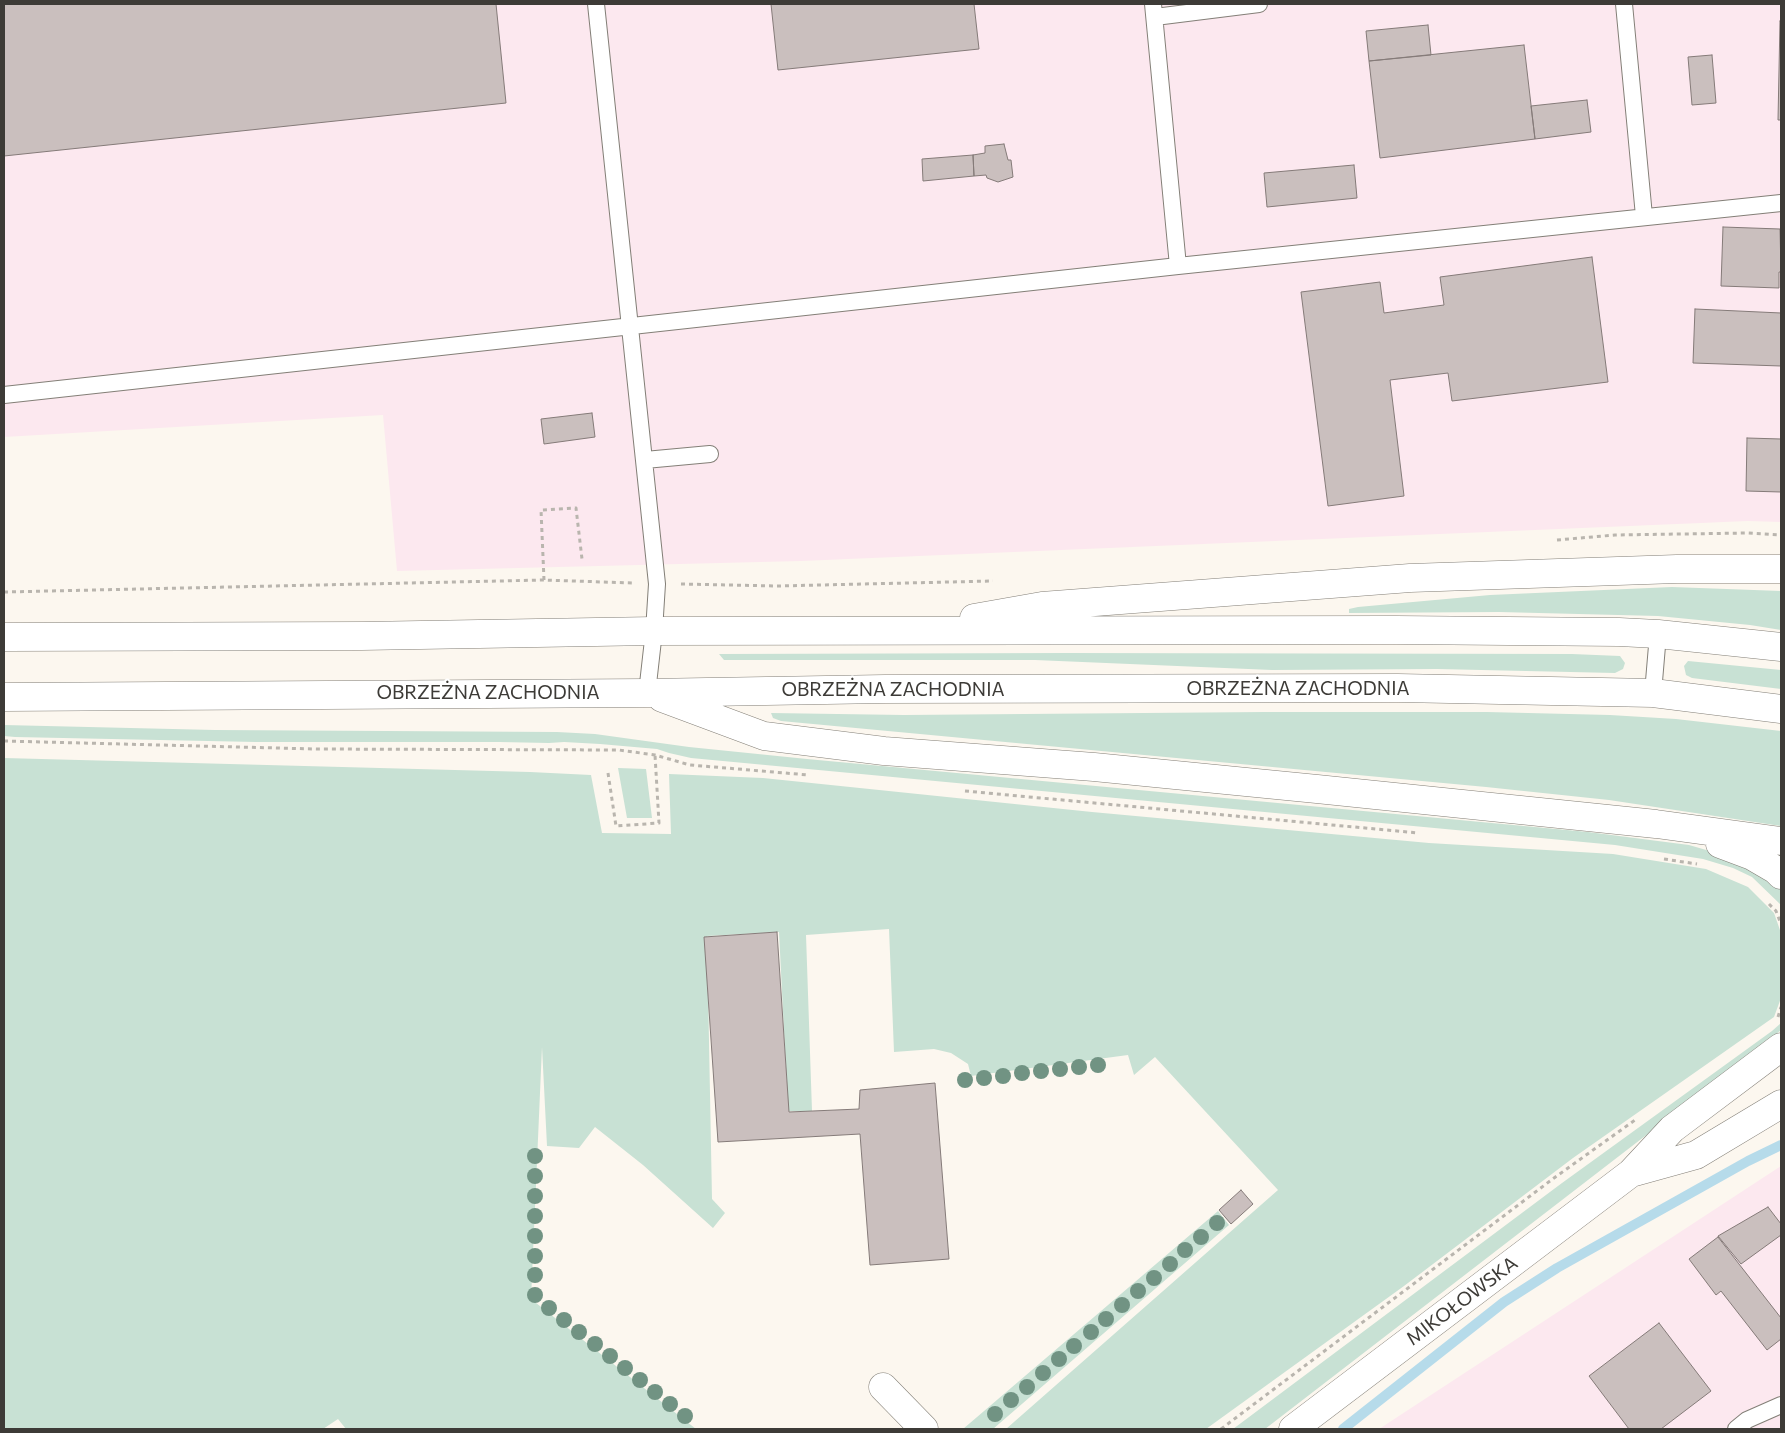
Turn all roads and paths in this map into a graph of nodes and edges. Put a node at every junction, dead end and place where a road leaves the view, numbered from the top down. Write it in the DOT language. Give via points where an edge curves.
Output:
graph roads {
  1 [pos="596,4"];
  2 [pos="1259,4"];
  3 [pos="1624,4"];
  4 [pos="1154,10"];
  5 [pos="1781,203"];
  6 [pos="1644,216"];
  7 [pos="1178,266"];
  8 [pos="630,326"];
  9 [pos="4,395"];
  10 [pos="710,454"];
  11 [pos="645,460"];
  12 [pos="1781,535"];
  13 [pos="1556,540"];
  14 [pos="582,558"];
  15 [pos="1781,569"];
  16 [pos="544,580"];
  17 [pos="1001,581"];
  18 [pos="657,584"];
  19 [pos="4,592"];
  20 [pos="654,630"];
  21 [pos="901,631"];
  22 [pos="1658,634"];
  23 [pos="4,637"];
  24 [pos="1781,647"];
  25 [pos="647,693"];
  26 [pos="1653,693"];
  27 [pos="4,697"];
  28 [pos="1781,708"];
  29 [pos="4,741"];
  30 [pos="655,755"];
  31 [pos="608,773"];
  32 [pos="814,776"];
  33 [pos="963,790"];
  34 [pos="1656,824"];
  35 [pos="1426,834"];
  36 [pos="1781,841"];
  37 [pos="1660,858"];
  38 [pos="1706,866"];
  39 [pos="1781,875"];
  40 [pos="1762,897"];
  41 [pos="1781,924"];
  42 [pos="1781,1007"];
  43 [pos="1781,1017"];
  44 [pos="1781,1047"];
  45 [pos="1781,1104"];
  46 [pos="1641,1116"];
  47 [pos="1631,1173"];
  48 [pos="883,1387"];
  49 [pos="1781,1405"];
  50 [pos="924,1429"];
  51 [pos="1221,1429"];
  52 [pos="1293,1429"];
  53 [pos="1736,1429"];
  1 -- 8 [label="lane"];
  2 -- 4 [label="lane"];
  3 -- 6 [label="lane"];
  4 -- 7 [label="lane"];
  5 -- 6 [label="lane"];
  6 -- 7 [label="lane"];
  7 -- 8 [label="lane"];
  8 -- 9 [label="lane"];
  8 -- 11 [label="lane"];
  10 -- 11 [label="lane"];
  11 -- 18 [label="lane"];
  12 -- 13 [label="path" via="1625,535"];
  14 -- 16 [label="path" via="576,508 541,510"];
  15 -- 21 [label="street" via="1677,569 1410,578 1042,606"];
  16 -- 18 [label="path"];
  16 -- 19 [label="path"];
  17 -- 18 [label="path" via="777,586"];
  18 -- 20 [label="lane"];
  20 -- 21 [label="street"];
  20 -- 23 [label="street" via="362,636"];
  20 -- 25 [label="lane"];
  21 -- 22 [label="street" via="1406,630"];
  22 -- 24 [label="street"];
  22 -- 26 [label="lane"];
  25 -- 26 [label="street, OBRZEŻNA ZACHODNIA" via="1398,688"];
  25 -- 27 [label="street, OBRZEŻNA ZACHODNIA"];
  25 -- 34 [label="street" via="764,736 884,751 1162,774"];
  26 -- 28 [label="street, OBRZEŻNA ZACHODNIA"];
  29 -- 30 [label="path" via="316,749 619,750"];
  30 -- 31 [label="path" via="659,823 616,826"];
  30 -- 32 [label="path" via="690,765"];
  33 -- 35 [label="path"];
  34 -- 36 [label="street"];
  34 -- 39 [label="street" via="1752,856"];
  37 -- 38 [label="path"];
  40 -- 41 [label="path" via="1776,911"];
  42 -- 43 [label="path" via="1777,1020"];
  44 -- 47 [label="street, MIKOŁOWSKA" via="1672,1129"];
  45 -- 47 [label="street, MIKOŁOWSKA" via="1696,1155"];
  46 -- 51 [label="path"];
  47 -- 52 [label="street, MIKOŁOWSKA"];
  48 -- 50 [label="street"];
  49 -- 53 [label="lane" via="1747,1420"];
}
